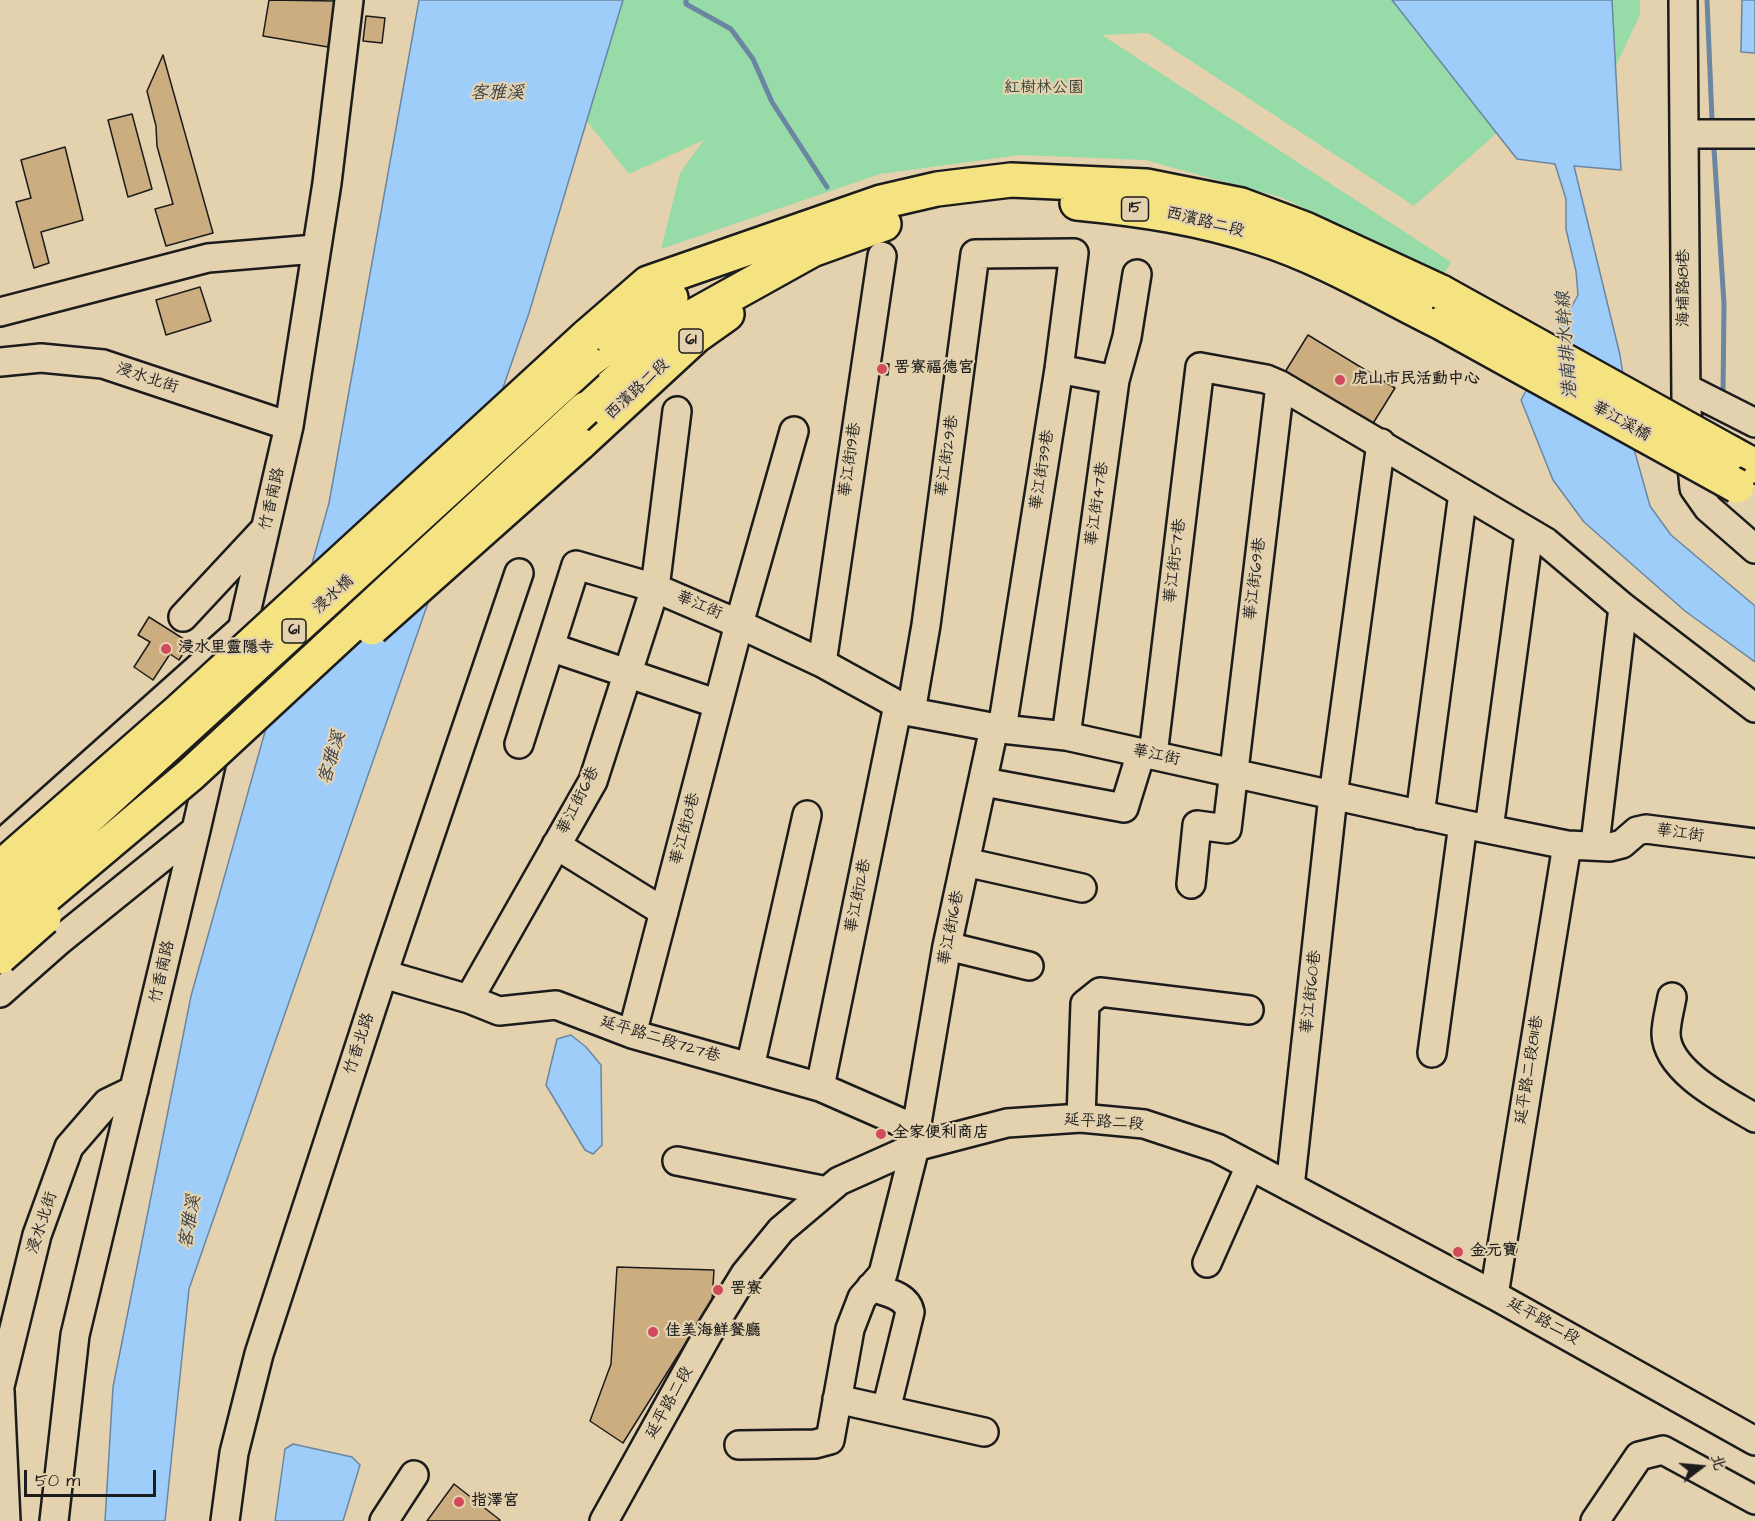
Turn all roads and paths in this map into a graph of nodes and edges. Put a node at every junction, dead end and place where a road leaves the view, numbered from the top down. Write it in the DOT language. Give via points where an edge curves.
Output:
graph roads {
  1 [pos="349,0"];
  2 [pos="1683,0"];
  3 [pos="1684,134"];
  4 [pos="1755,134"];
  5 [pos="810,238"];
  6 [pos="315,249"];
  7 [pos="1030,254"];
  8 [pos="882,256"];
  9 [pos="1137,273"];
  10 [pos="679,308"];
  11 [pos="1441,308"];
  12 [pos="0,312"];
  13 [pos="587,349"];
  14 [pos="0,362"];
  15 [pos="1059,369"];
  16 [pos="1115,380"];
  17 [pos="1280,385"];
  18 [pos="1686,388"];
  19 [pos="677,411"];
  20 [pos="1755,423"];
  21 [pos="289,426"];
  22 [pos="794,431"];
  23 [pos="1381,443"];
  24 [pos="1744,475"];
  25 [pos="1463,493"];
  26 [pos="266,528"];
  27 [pos="1529,533"];
  28 [pos="1755,549"];
  29 [pos="519,573"];
  30 [pos="655,588"];
  31 [pos="1623,607"];
  32 [pos="183,617"];
  33 [pos="739,624"];
  34 [pos="243,628"];
  35 [pos="550,647"];
  36 [pos="822,663"];
  37 [pos="627,673"];
  38 [pos="718,704"];
  39 [pos="904,708"];
  40 [pos="1755,708"];
  41 [pos="998,729"];
  42 [pos="1066,736"];
  43 [pos="519,744"];
  44 [pos="1147,754"];
  45 [pos="1232,772"];
  46 [pos="984,782"];
  47 [pos="1333,796"];
  48 [pos="807,815"];
  49 [pos="1420,815"];
  50 [pos="1462,824"];
  51 [pos="196,830"];
  52 [pos="1489,830"];
  53 [pos="1755,843"];
  54 [pos="1595,844"];
  55 [pos="0,845"];
  56 [pos="556,845"];
  57 [pos="1567,845"];
  58 [pos="964,862"];
  59 [pos="0,868"];
  60 [pos="1191,884"];
  61 [pos="1083,888"];
  62 [pos="0,898"];
  63 [pos="664,912"];
  64 [pos="0,935"];
  65 [pos="947,946"];
  66 [pos="0,957"];
  67 [pos="1029,966"];
  68 [pos="382,974"];
  69 [pos="0,993"];
  70 [pos="1672,997"];
  71 [pos="469,999"];
  72 [pos="1249,1011"];
  73 [pos="632,1034"];
  74 [pos="1432,1053"];
  75 [pos="750,1067"];
  76 [pos="820,1087"];
  77 [pos="134,1090"];
  78 [pos="1081,1118"];
  79 [pos="1755,1118"];
  80 [pos="916,1138"];
  81 [pos="677,1161"];
  82 [pos="1250,1166"];
  83 [pos="1290,1188"];
  84 [pos="827,1191"];
  85 [pos="1207,1263"];
  86 [pos="871,1287"];
  87 [pos="1494,1295"];
  88 [pos="0,1386"];
  89 [pos="0,1391"];
  90 [pos="837,1399"];
  91 [pos="886,1410"];
  92 [pos="984,1432"];
  93 [pos="1755,1441"];
  94 [pos="739,1445"];
  95 [pos="414,1475"];
  96 [pos="1755,1500"];
  97 [pos="6,1521"];
  98 [pos="54,1521"];
  99 [pos="225,1521"];
  100 [pos="384,1521"];
  101 [pos="603,1521"];
  102 [pos="1595,1521"];
  1 -- 6 [label="street, 竹香南路"];
  2 -- 3 [label="street, 海埔路181巷"];
  3 -- 4 [label="street"];
  3 -- 18 [label="street, 海埔路181巷"];
  5 -- 10 [label="main road, 西濱路二段 / 15"];
  5 -- 11 [label="main road, 西濱路二段 / 15" via="892,199 937,189 1011,180 1146,186 1252,209 1305,229"];
  5 -- 13 [label="main road, 西濱路二段 / 61" via="648,283"];
  5 -- 66 [label="main road, 西濱路二段 / 61, bridge"];
  6 -- 12 [label="street" via="208,258"];
  6 -- 21 [label="street, 竹香南路"];
  7 -- 15 [label="street, 華江街39巷" via="1074,253"];
  7 -- 39 [label="street, 華江街29巷" via="975,254 926,626"];
  8 -- 36 [label="street, 華江街19巷"];
  9 -- 16 [label="street, 華江街47巷" via="1127,338"];
  10 -- 13 [label="main road, 61"];
  10 -- 64 [label="main road, 浸水橋 / 61, bridge" via="585,409 190,775"];
  11 -- 24 [label="main road, 華江溪橋 / 15, bridge"];
  13 -- 59 [label="main road, 浸水橋 / 61, bridge"];
  13 -- 62 [label="main road, 浸水橋 / 61, bridge"];
  14 -- 21 [label="street, 浸水北街" via="41,358 103,364"];
  15 -- 16 [label="street"];
  15 -- 41 [label="street, 華江街39巷"];
  16 -- 42 [label="street, 華江街47巷"];
  17 -- 23 [label="street"];
  17 -- 44 [label="street, 華江街57巷" via="1200,367"];
  17 -- 45 [label="street, 華江街69巷"];
  18 -- 20 [label="street"];
  18 -- 28 [label="street, 海埔路181巷" via="1694,488 1708,508"];
  19 -- 30 [label="street, 華江街6巷"];
  21 -- 26 [label="street, 竹香南路"];
  22 -- 33 [label="street, 華江街8巷"];
  23 -- 25 [label="street"];
  23 -- 47 [label="street, 華江街60巷"];
  25 -- 27 [label="street"];
  25 -- 49 [label="street"];
  26 -- 32 [label="street"];
  26 -- 34 [label="street, 竹香南路"];
  27 -- 31 [label="street" via="1546,542"];
  27 -- 52 [label="street"];
  29 -- 68 [label="street, 竹香北路"];
  30 -- 33 [label="street, 華江街"];
  30 -- 35 [label="street, 華江街" via="576,565"];
  30 -- 37 [label="street, 華江街6巷"];
  31 -- 40 [label="street"];
  31 -- 54 [label="street"];
  33 -- 36 [label="street, 華江街"];
  33 -- 38 [label="street, 華江街8巷"];
  34 -- 51 [label="street, 竹香南路"];
  34 -- 55 [label="street"];
  35 -- 37 [label="street"];
  35 -- 43 [label="street"];
  36 -- 39 [label="street, 華江街"];
  37 -- 38 [label="street"];
  37 -- 56 [label="street, 華江街6巷" via="593,781"];
  38 -- 63 [label="street, 華江街8巷"];
  39 -- 41 [label="street, 華江街"];
  39 -- 76 [label="street, 華江街12巷"];
  41 -- 42 [label="street, 華江街"];
  41 -- 46 [label="street, 華江街16巷"];
  42 -- 44 [label="street, 華江街"];
  44 -- 45 [label="street, 華江街"];
  44 -- 46 [label="street, 華江街57巷" via="1124,808"];
  45 -- 47 [label="street, 華江街"];
  45 -- 60 [label="street, 華江街69巷" via="1227,829 1197,825"];
  46 -- 58 [label="street, 華江街16巷"];
  47 -- 49 [label="street, 華江街"];
  47 -- 83 [label="street, 華江街60巷"];
  48 -- 75 [label="street"];
  49 -- 50 [label="street, 華江街"];
  50 -- 52 [label="street, 華江街"];
  50 -- 74 [label="street"];
  51 -- 69 [label="street"];
  51 -- 77 [label="street, 竹香南路"];
  52 -- 57 [label="street, 華江街"];
  53 -- 54 [label="street, 華江街" via="1646,829 1637,831 1622,844"];
  54 -- 57 [label="street, 華江街"];
  56 -- 63 [label="street"];
  56 -- 71 [label="street, 華江街6巷"];
  57 -- 87 [label="street, 延平路二段811巷"];
  58 -- 61 [label="street"];
  58 -- 65 [label="street, 華江街16巷"];
  63 -- 73 [label="street, 華江街8巷"];
  65 -- 67 [label="street"];
  65 -- 80 [label="street, 華江街16巷"];
  68 -- 71 [label="street, 延平路二段727巷"];
  68 -- 99 [label="street, 竹香北路" via="258,1354 234,1453"];
  70 -- 79 [label="street" via="1666,1035 1671,1052 1700,1085"];
  71 -- 73 [label="street, 延平路二段727巷" via="500,1011 556,1005"];
  72 -- 78 [label="street" via="1100,992 1085,1004"];
  73 -- 75 [label="street, 延平路二段727巷"];
  75 -- 76 [label="street, 延平路二段727巷"];
  76 -- 80 [label="street, 延平路二段727巷"];
  77 -- 88 [label="street, 浸水北街" via="107,1103 69,1147 37,1235"];
  77 -- 98 [label="street, 竹香南路" via="75,1335"];
  78 -- 80 [label="street, 延平路二段"];
  78 -- 82 [label="street, 延平路二段" via="1144,1124 1216,1148"];
  80 -- 84 [label="street, 延平路二段"];
  80 -- 86 [label="street, 華江街16巷" via="883,1274"];
  81 -- 84 [label="street"];
  82 -- 83 [label="street, 延平路二段"];
  82 -- 85 [label="street"];
  83 -- 87 [label="street, 延平路二段"];
  84 -- 101 [label="street, 延平路二段" via="781,1230 745,1274"];
  86 -- 90 [label="street, 華江街16巷" via="862,1298 850,1329"];
  86 -- 91 [label="street" via="903,1299 910,1312"];
  87 -- 93 [label="street, 延平路二段"];
  89 -- 97 [label="street"];
  90 -- 91 [label="street"];
  90 -- 94 [label="street, 華江街16巷" via="830,1440 815,1444"];
  91 -- 92 [label="street"];
  95 -- 100 [label="street"];
  96 -- 102 [label="street" via="1663,1450 1639,1456"];
}
